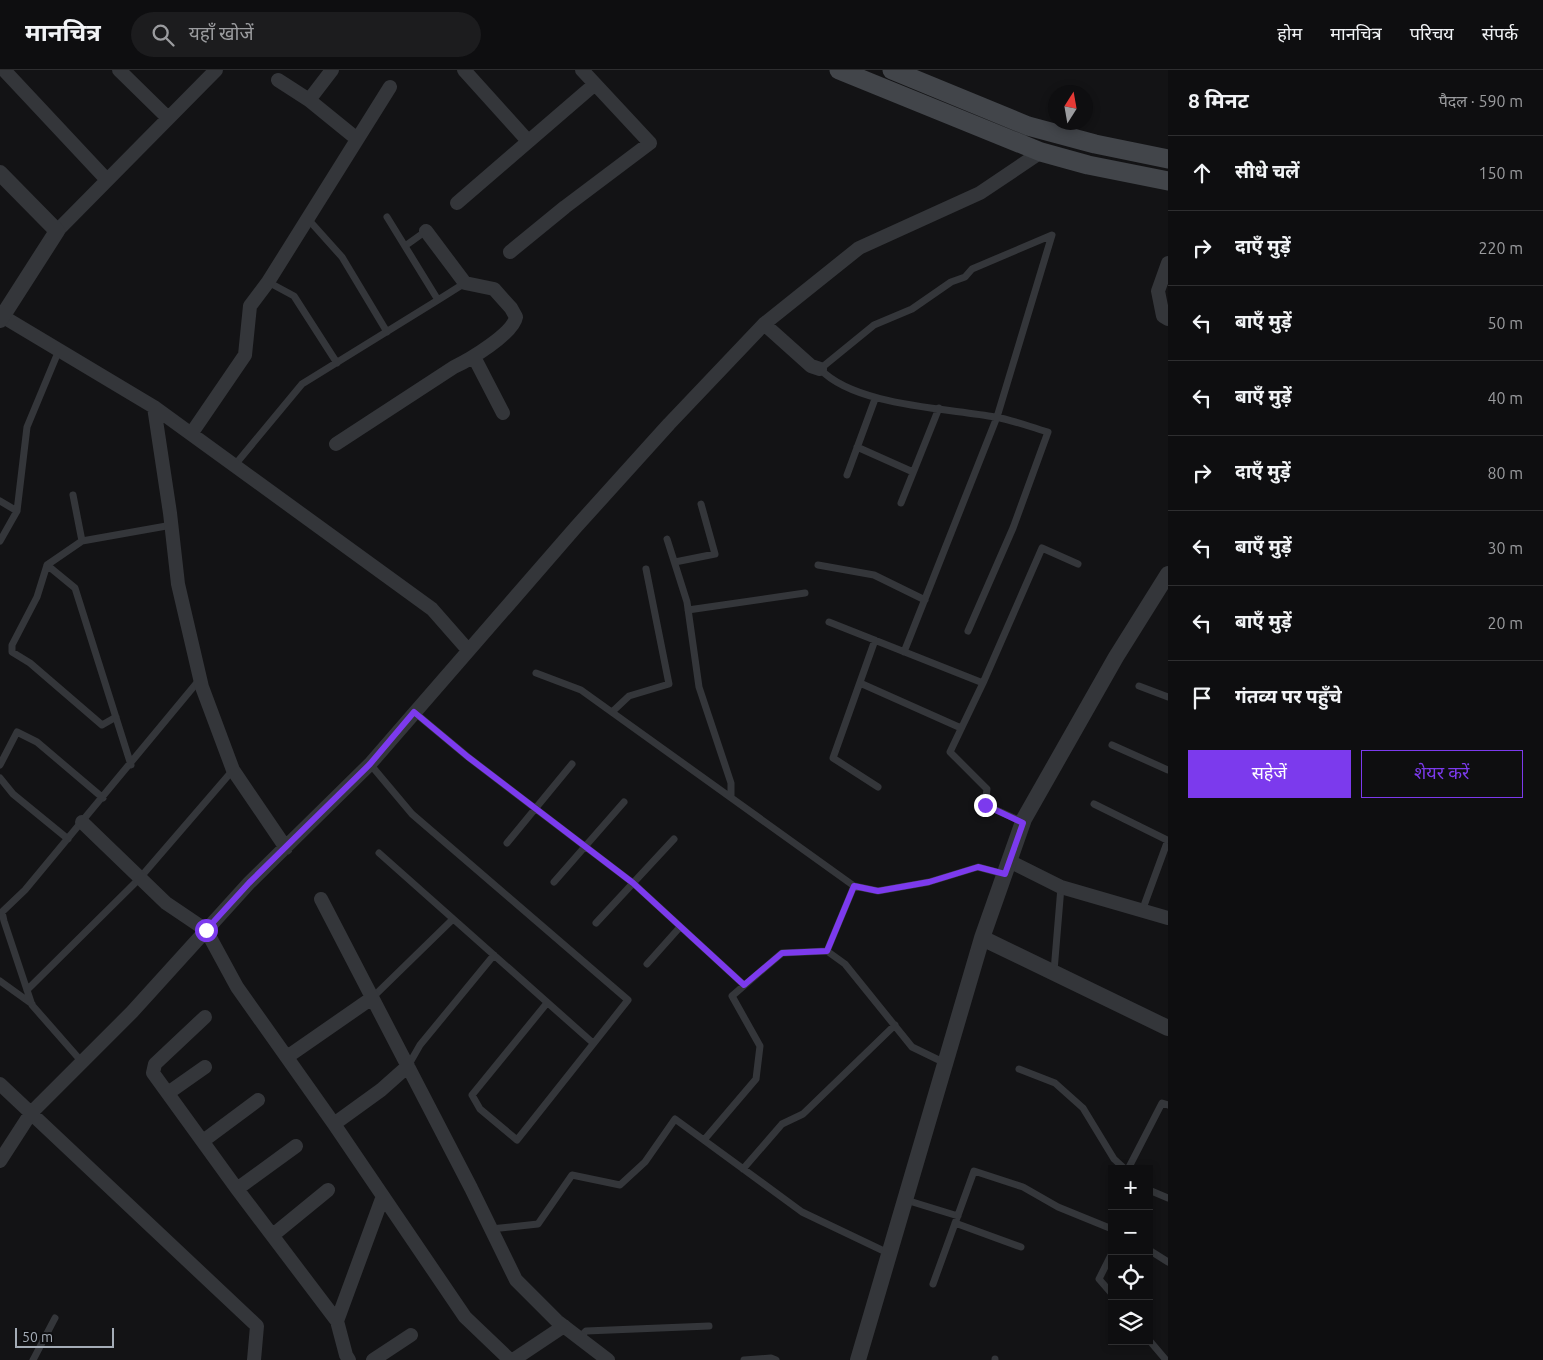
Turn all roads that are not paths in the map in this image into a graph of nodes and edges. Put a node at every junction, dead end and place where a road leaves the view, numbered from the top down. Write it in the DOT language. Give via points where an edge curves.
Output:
graph roads {
  1 [pos="4,70"];
  2 [pos="119,70"];
  3 [pos="216,70"];
  4 [pos="332,70"];
  5 [pos="464,70"];
  6 [pos="582,70"];
  7 [pos="839,70"];
  8 [pos="892,70"];
  9 [pos="278,80"];
  10 [pos="595,84"];
  11 [pos="390,87"];
  12 [pos="309,100"];
  13 [pos="168,118"];
  14 [pos="357,139"];
  15 [pos="528,141"];
  16 [pos="1042,152"];
  17 [pos="1168,159"];
  18 [pos="0,173"];
  19 [pos="107,180"];
  20 [pos="1168,182"];
  21 [pos="457,203"];
  22 [pos="307,217"];
  23 [pos="387,217"];
  24 [pos="58,231"];
  25 [pos="426,231"];
  26 [pos="404,246"];
  27 [pos="510,252"];
  28 [pos="1168,264"];
  29 [pos="268,282"];
  30 [pos="465,283"];
  31 [pos="438,300"];
  32 [pos="1,318"];
  33 [pos="1168,319"];
  34 [pos="764,324"];
  35 [pos="387,332"];
  36 [pos="59,350"];
  37 [pos="474,357"];
  38 [pos="337,363"];
  39 [pos="820,369"];
  40 [pos="875,399"];
  41 [pos="154,407"];
  42 [pos="939,408"];
  43 [pos="503,413"];
  44 [pos="998,417"];
  45 [pos="191,434"];
  46 [pos="336,444"];
  47 [pos="857,447"];
  48 [pos="234,466"];
  49 [pos="913,472"];
  50 [pos="847,476"];
  51 [pos="73,495"];
  52 [pos="0,501"];
  53 [pos="901,503"];
  54 [pos="701,504"];
  55 [pos="17,511"];
  56 [pos="172,525"];
  57 [pos="667,539"];
  58 [pos="0,541"];
  59 [pos="82,541"];
  60 [pos="674,562"];
  61 [pos="1078,564"];
  62 [pos="47,565"];
  63 [pos="818,565"];
  64 [pos="646,569"];
  65 [pos="1168,574"];
  66 [pos="805,593"];
  67 [pos="924,600"];
  68 [pos="688,610"];
  69 [pos="829,622"];
  70 [pos="968,631"];
  71 [pos="875,640"];
  72 [pos="468,650"];
  73 [pos="904,652"];
  74 [pos="536,673"];
  75 [pos="200,679"];
  76 [pos="860,683"];
  77 [pos="983,683"];
  78 [pos="1139,686"];
  79 [pos="1168,698"];
  80 [pos="414,712"];
  81 [pos="612,712"];
  82 [pos="116,717"];
  83 [pos="962,728"];
  84 [pos="1112,745"];
  85 [pos="131,764"];
  86 [pos="370,764"];
  87 [pos="572,764"];
  88 [pos="0,765"];
  89 [pos="233,770"];
  90 [pos="1168,770"];
  91 [pos="0,778"];
  92 [pos="878,787"];
  93 [pos="730,797"];
  94 [pos="102,798"];
  95 [pos="624,802"];
  96 [pos="1094,804"];
  97 [pos="535,809"];
  98 [pos="82,822"];
  99 [pos="1023,823"];
  100 [pos="68,839"];
  101 [pos="674,839"];
  102 [pos="1168,840"];
  103 [pos="507,843"];
  104 [pos="585,846"];
  105 [pos="286,848"];
  106 [pos="380,853"];
  107 [pos="1007,868"];
  108 [pos="139,879"];
  109 [pos="554,882"];
  110 [pos="633,883"];
  111 [pos="854,886"];
  112 [pos="1061,887"];
  113 [pos="321,900"];
  114 [pos="1142,912"];
  115 [pos="1168,918"];
  116 [pos="453,919"];
  117 [pos="596,923"];
  118 [pos="680,927"];
  119 [pos="206,930"];
  120 [pos="982,938"];
  121 [pos="827,951"];
  122 [pos="494,955"];
  123 [pos="647,964"];
  124 [pos="1054,972"];
  125 [pos="0,981"];
  126 [pos="744,985"];
  127 [pos="27,990"];
  128 [pos="372,998"];
  129 [pos="547,1003"];
  130 [pos="32,1005"];
  131 [pos="205,1017"];
  132 [pos="895,1025"];
  133 [pos="1168,1028"];
  134 [pos="593,1043"];
  135 [pos="287,1057"];
  136 [pos="82,1062"];
  137 [pos="945,1064"];
  138 [pos="408,1066"];
  139 [pos="205,1067"];
  140 [pos="1019,1069"];
  141 [pos="0,1084"];
  142 [pos="168,1093"];
  143 [pos="258,1100"];
  144 [pos="1168,1105"];
  145 [pos="31,1113"];
  146 [pos="334,1124"];
  147 [pos="203,1140"];
  148 [pos="704,1140"];
  149 [pos="296,1146"];
  150 [pos="0,1161"];
  151 [pos="1121,1165"];
  152 [pos="1128,1165"];
  153 [pos="744,1169"];
  154 [pos="237,1189"];
  155 [pos="328,1190"];
  156 [pos="1153,1192"];
  157 [pos="382,1196"];
  158 [pos="1168,1198"];
  159 [pos="905,1200"];
  160 [pos="956,1219"];
  161 [pos="1108,1227"];
  162 [pos="491,1229"];
  163 [pos="273,1235"];
  164 [pos="1021,1247"];
  165 [pos="1153,1253"];
  166 [pos="890,1254"];
  167 [pos="1108,1261"];
  168 [pos="1168,1262"];
  169 [pos="933,1284"];
  170 [pos="1108,1289"];
  171 [pos="55,1318"];
  172 [pos="337,1321"];
  173 [pos="564,1326"];
  174 [pos="709,1326"];
  175 [pos="411,1335"];
  176 [pos="579,1338"];
  177 [pos="1153,1345"];
  178 [pos="33,1360"];
  179 [pos="254,1360"];
  180 [pos="349,1360"];
  181 [pos="373,1360"];
  182 [pos="512,1360"];
  183 [pos="608,1360"];
  184 [pos="744,1360"];
  185 [pos="776,1360"];
  186 [pos="858,1360"];
  187 [pos="1166,1360"];
  1 -- 19 [label="street"];
  2 -- 13 [label="street"];
  3 -- 13 [label="street"];
  4 -- 12 [label="street"];
  5 -- 15 [label="street"];
  6 -- 10 [label="street"];
  7 -- 16 [label="main road"];
  8 -- 17 [label="main road" via="1028,126"];
  9 -- 12 [label="street"];
  10 -- 15 [label="street"];
  10 -- 27 [label="street" via="650,144"];
  11 -- 14 [label="street"];
  12 -- 14 [label="street"];
  13 -- 19 [label="street"];
  14 -- 22 [label="street"];
  15 -- 21 [label="street"];
  16 -- 20 [label="main road"];
  16 -- 34 [label="street" via="980,193 859,248"];
  18 -- 24 [label="street"];
  19 -- 24 [label="street"];
  22 -- 29 [label="street"];
  22 -- 35 [label="lane" via="342,257"];
  23 -- 26 [label="lane"];
  24 -- 32 [label="street"];
  25 -- 26 [label="lane"];
  25 -- 30 [label="street"];
  26 -- 31 [label="lane"];
  28 -- 33 [label="street" via="1158,291 1163,316"];
  29 -- 38 [label="lane" via="294,296"];
  29 -- 45 [label="street" via="250,306 245,355"];
  30 -- 31 [label="lane"];
  30 -- 37 [label="street" via="494,290 516,318 508,331"];
  31 -- 35 [label="lane"];
  32 -- 36 [label="street"];
  34 -- 39 [label="street" via="812,366"];
  34 -- 72 [label="street" via="669,424"];
  35 -- 38 [label="lane"];
  36 -- 41 [label="street"];
  36 -- 55 [label="lane" via="27,427"];
  37 -- 43 [label="street"];
  37 -- 46 [label="street"];
  38 -- 48 [label="lane" via="302,384"];
  39 -- 40 [label="lane" via="828,378"];
  39 -- 44 [label="lane" via="874,325 912,309 951,282 965,277 972,269 1052,235"];
  40 -- 42 [label="lane"];
  40 -- 47 [label="lane"];
  41 -- 45 [label="street"];
  41 -- 56 [label="street"];
  42 -- 44 [label="lane"];
  42 -- 49 [label="lane"];
  44 -- 67 [label="lane"];
  44 -- 70 [label="lane" via="1048,432 1013,528"];
  45 -- 48 [label="street"];
  47 -- 49 [label="lane"];
  47 -- 50 [label="lane"];
  48 -- 72 [label="street" via="432,609"];
  49 -- 53 [label="lane"];
  51 -- 59 [label="lane"];
  52 -- 55 [label="lane"];
  54 -- 60 [label="lane" via="715,554"];
  55 -- 58 [label="lane"];
  56 -- 59 [label="lane"];
  56 -- 75 [label="street" via="178,584"];
  57 -- 60 [label="lane"];
  59 -- 62 [label="lane"];
  60 -- 68 [label="lane"];
  61 -- 77 [label="lane" via="1042,548"];
  62 -- 82 [label="lane" via="75,588"];
  62 -- 82 [label="lane" via="37,597 12,645 12,652 30,663 102,724"];
  63 -- 67 [label="lane" via="874,575"];
  64 -- 81 [label="lane" via="669,684 630,696"];
  65 -- 99 [label="street" via="1116,657"];
  66 -- 68 [label="lane"];
  67 -- 73 [label="lane"];
  68 -- 93 [label="lane" via="700,687 731,783"];
  69 -- 71 [label="lane"];
  71 -- 73 [label="lane"];
  71 -- 76 [label="lane"];
  72 -- 80 [label="street"];
  73 -- 77 [label="lane"];
  74 -- 81 [label="lane" via="581,690"];
  75 -- 85 [label="lane"];
  75 -- 89 [label="street"];
  76 -- 83 [label="lane"];
  76 -- 92 [label="lane" via="833,758"];
  77 -- 83 [label="lane"];
  78 -- 79 [label="lane"];
  80 -- 86 [label="street"];
  80 -- 97 [label="lane"];
  81 -- 93 [label="lane"];
  82 -- 85 [label="lane"];
  83 -- 99 [label="lane" via="950,752 987,789 985,805"];
  84 -- 90 [label="lane"];
  85 -- 94 [label="lane"];
  86 -- 105 [label="street"];
  86 -- 134 [label="lane" via="412,814 628,1000"];
  87 -- 97 [label="lane"];
  88 -- 94 [label="lane" via="17,732 37,742"];
  89 -- 105 [label="street"];
  89 -- 108 [label="lane"];
  91 -- 100 [label="lane" via="13,794"];
  93 -- 111 [label="lane"];
  94 -- 98 [label="lane"];
  95 -- 104 [label="lane"];
  96 -- 102 [label="lane"];
  97 -- 103 [label="lane"];
  97 -- 104 [label="lane"];
  98 -- 100 [label="lane"];
  98 -- 108 [label="street"];
  99 -- 107 [label="street"];
  100 -- 127 [label="lane" via="2,912"];
  101 -- 110 [label="lane"];
  102 -- 114 [label="lane"];
  104 -- 109 [label="lane"];
  104 -- 110 [label="lane"];
  105 -- 119 [label="street"];
  106 -- 116 [label="lane"];
  107 -- 111 [label="lane" via="978,867 929,882 878,891"];
  107 -- 112 [label="street"];
  107 -- 120 [label="street"];
  108 -- 119 [label="street" via="166,903"];
  108 -- 127 [label="lane"];
  110 -- 117 [label="lane"];
  110 -- 118 [label="lane"];
  111 -- 121 [label="lane"];
  112 -- 114 [label="street"];
  112 -- 124 [label="lane"];
  113 -- 128 [label="street"];
  114 -- 115 [label="street"];
  116 -- 122 [label="lane"];
  116 -- 128 [label="lane"];
  118 -- 123 [label="lane"];
  118 -- 126 [label="lane"];
  119 -- 135 [label="street" via="237,986"];
  119 -- 136 [label="street"];
  120 -- 124 [label="street"];
  120 -- 137 [label="street"];
  121 -- 126 [label="lane" via="782,953"];
  121 -- 132 [label="lane" via="845,964"];
  122 -- 129 [label="lane"];
  122 -- 138 [label="lane" via="420,1045"];
  124 -- 133 [label="street"];
  125 -- 130 [label="lane"];
  126 -- 148 [label="lane" via="732,996 760,1046 756,1079"];
  127 -- 130 [label="lane"];
  128 -- 135 [label="street"];
  128 -- 138 [label="street"];
  129 -- 134 [label="lane"];
  129 -- 134 [label="lane" via="472,1095 480,1109 518,1140"];
  130 -- 136 [label="lane"];
  131 -- 142 [label="street" via="153,1068"];
  132 -- 137 [label="lane" via="912,1047"];
  132 -- 153 [label="lane" via="803,1114 782,1124"];
  135 -- 146 [label="street"];
  136 -- 145 [label="street"];
  137 -- 159 [label="street"];
  138 -- 146 [label="street"];
  138 -- 162 [label="street"];
  139 -- 142 [label="street"];
  140 -- 151 [label="lane" via="1055,1083 1083,1108 1114,1159"];
  141 -- 145 [label="street"];
  142 -- 147 [label="street"];
  143 -- 147 [label="street"];
  144 -- 152 [label="lane" via="1162,1103"];
  145 -- 150 [label="street"];
  145 -- 179 [label="street" via="257,1326"];
  146 -- 157 [label="street"];
  147 -- 154 [label="street"];
  148 -- 153 [label="lane"];
  148 -- 162 [label="lane" via="675,1119 645,1162 620,1185 572,1175 538,1224"];
  149 -- 154 [label="street"];
  153 -- 166 [label="lane" via="802,1212"];
  154 -- 163 [label="street"];
  155 -- 163 [label="street"];
  156 -- 158 [label="lane"];
  157 -- 172 [label="street"];
  157 -- 182 [label="street" via="464,1317"];
  159 -- 160 [label="lane"];
  159 -- 166 [label="street"];
  160 -- 161 [label="lane" via="974,1171 1023,1186 1058,1207"];
  160 -- 164 [label="lane"];
  160 -- 169 [label="lane"];
  162 -- 173 [label="street" via="516,1280"];
  163 -- 172 [label="street"];
  165 -- 168 [label="lane"];
  166 -- 186 [label="street"];
  167 -- 170 [label="lane" via="1099,1279"];
  171 -- 178 [label="lane"];
  172 -- 180 [label="street"];
  173 -- 176 [label="street"];
  173 -- 182 [label="street"];
  174 -- 176 [label="lane" via="586,1331"];
  175 -- 181 [label="street"];
  176 -- 183 [label="street"];
  177 -- 187 [label="lane"];
  184 -- 185 [label="lane"];
}
